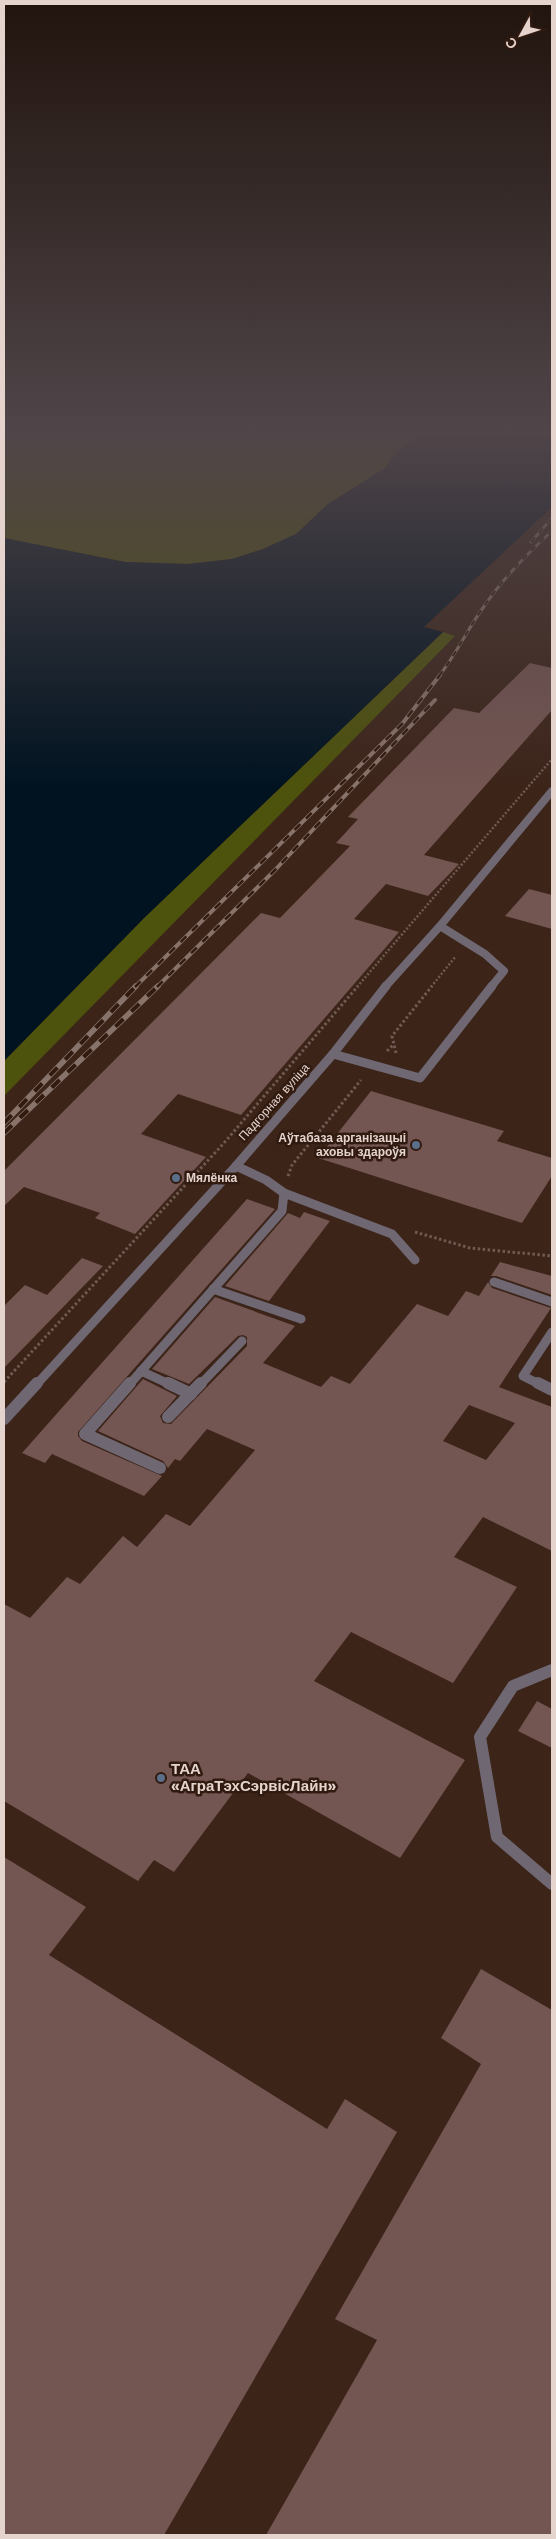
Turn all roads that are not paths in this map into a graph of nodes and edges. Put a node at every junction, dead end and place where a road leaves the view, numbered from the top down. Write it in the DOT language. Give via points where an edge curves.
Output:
graph roads {
  1 [pos="552,791"];
  2 [pos="440,926"];
  3 [pos="333,1054"];
  4 [pos="236,1166"];
  5 [pos="284,1193"];
  6 [pos="415,1260"];
  7 [pos="494,1282"];
  8 [pos="213,1289"];
  9 [pos="552,1302"];
  10 [pos="301,1319"];
  11 [pos="552,1332"];
  12 [pos="242,1341"];
  13 [pos="141,1371"];
  14 [pos="552,1390"];
  15 [pos="191,1394"];
  16 [pos="168,1417"];
  17 [pos="4,1419"];
  18 [pos="160,1468"];
  19 [pos="552,1670"];
  20 [pos="552,1884"];
  1 -- 2 [label="street, Падгорная вуліца"];
  2 -- 3 [label="street, Падгорная вуліца" via="381,992"];
  2 -- 3 [label="street" via="485,954 504,971 420,1078"];
  3 -- 4 [label="street, Падгорная вуліца"];
  4 -- 5 [label="street" via="266,1180"];
  4 -- 17 [label="street, Падгорная вуліца"];
  5 -- 6 [label="street" via="392,1234"];
  5 -- 8 [label="street" via="282,1211"];
  7 -- 9 [label="street"];
  8 -- 10 [label="street"];
  8 -- 13 [label="street"];
  11 -- 14 [label="street" via="522,1376"];
  12 -- 15 [label="street"];
  13 -- 15 [label="street"];
  13 -- 18 [label="street" via="85,1434"];
  15 -- 16 [label="street"];
  19 -- 20 [label="street" via="513,1686 480,1737 497,1837"];
}
